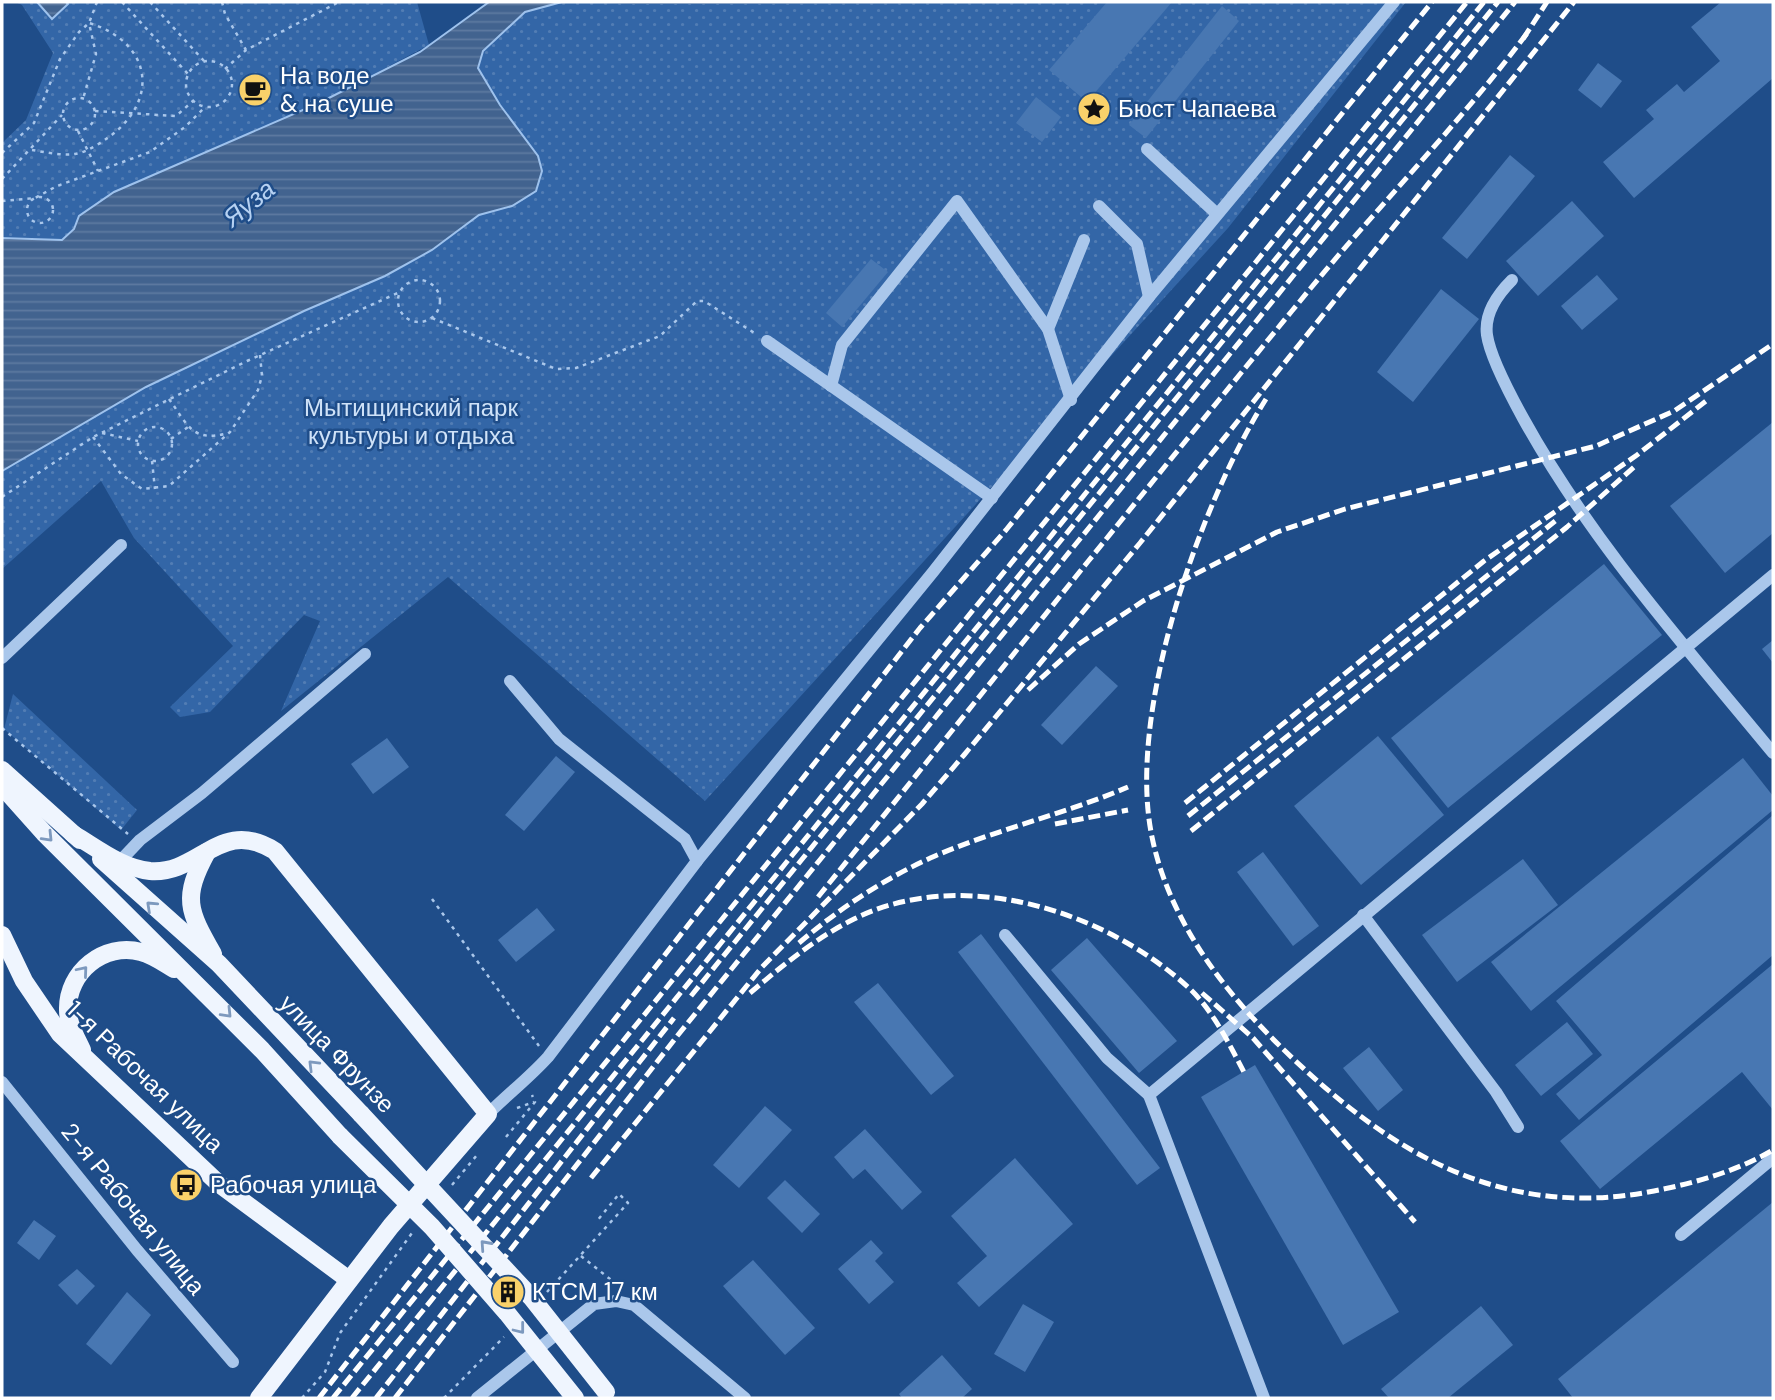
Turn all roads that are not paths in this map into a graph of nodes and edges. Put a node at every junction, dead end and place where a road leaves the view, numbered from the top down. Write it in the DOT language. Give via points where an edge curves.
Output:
graph roads {
  1 [pos="1394,2"];
  2 [pos="1147,149"];
  3 [pos="1099,206"];
  4 [pos="1217,214"];
  5 [pos="1084,240"];
  6 [pos="1512,280"];
  7 [pos="1149,297"];
  8 [pos="1048,328"];
  9 [pos="767,341"];
  10 [pos="831,386"];
  11 [pos="1070,400"];
  12 [pos="992,498"];
  13 [pos="121,545"];
  14 [pos="1773,575"];
  15 [pos="1686,648"];
  16 [pos="365,654"];
  17 [pos="2,658"];
  18 [pos="510,681"];
  19 [pos="1773,731"];
  20 [pos="1762,740"];
  21 [pos="1773,753"];
  22 [pos="2,770"];
  23 [pos="2,786"];
  24 [pos="73,834"];
  25 [pos="209,849"];
  26 [pos="122,859"];
  27 [pos="696,861"];
  28 [pos="1363,915"];
  29 [pos="2,935"];
  30 [pos="1005,935"];
  31 [pos="219,964"];
  32 [pos="196,981"];
  33 [pos="85,1056"];
  34 [pos="2,1082"];
  35 [pos="1149,1095"];
  36 [pos="488,1114"];
  37 [pos="1518,1127"];
  38 [pos="1773,1158"];
  39 [pos="1681,1235"];
  40 [pos="349,1280"];
  41 [pos="233,1362"];
  42 [pos="608,1395"];
  43 [pos="260,1397"];
  44 [pos="477,1398"];
  45 [pos="575,1398"];
  46 [pos="745,1398"];
  47 [pos="1264,1398"];
  1 -- 4 [label="street"];
  2 -- 4 [label="street"];
  3 -- 7 [label="street" via="1137,244"];
  4 -- 7 [label="street"];
  5 -- 8 [label="street"];
  6 -- 15 [label="street" via="1494,298 1487,335 1509,393 1550,468"];
  7 -- 11 [label="street"];
  8 -- 10 [label="street" via="957,201 842,345"];
  8 -- 11 [label="street"];
  9 -- 10 [label="street"];
  10 -- 12 [label="street"];
  11 -- 12 [label="street"];
  12 -- 27 [label="street"];
  13 -- 17 [label="street"];
  14 -- 15 [label="street"];
  15 -- 20 [label="street"];
  15 -- 28 [label="street"];
  16 -- 26 [label="street"];
  18 -- 27 [label="street" via="559,739 685,839"];
  19 -- 20 [label="street"];
  20 -- 21 [label="street"];
  22 -- 24 [label="main road, улица Фрунзе"];
  23 -- 32 [label="main road, улица Фрунзе, one-way"];
  24 -- 25 [label="main road" via="124,864 153,871 175,867"];
  31 -- 24 [label="main road, улица Фрунзе, one-way"];
  25 -- 31 [label="main road" via="194,877 189,900 195,923"];
  25 -- 36 [label="main road" via="242,839 275,851"];
  27 -- 36 [label="street" via="548,1057"];
  28 -- 35 [label="street"];
  28 -- 37 [label="street"];
  29 -- 33 [label="main road, 1-я Рабочая улица" via="24,981 52,1023"];
  30 -- 35 [label="street" via="1107,1059"];
  42 -- 31 [label="main road, улица Фрунзе, one-way, bridge" via="531,1297"];
  33 -- 32 [label="main road, one-way" via="69,1021 69,997 78,975 95,958 118,950 142,952"];
  32 -- 45 [label="main road, улица Фрунзе, one-way, bridge" via="432,1227"];
  33 -- 40 [label="main road, 1-я Рабочая улица" via="218,1183"];
  34 -- 41 [label="street, 2-я Рабочая улица"];
  35 -- 47 [label="street"];
  36 -- 40 [label="main road"];
  38 -- 39 [label="street"];
  40 -- 43 [label="main road"];
  44 -- 46 [label="street" via="594,1304 616,1301 634,1306"];
}
